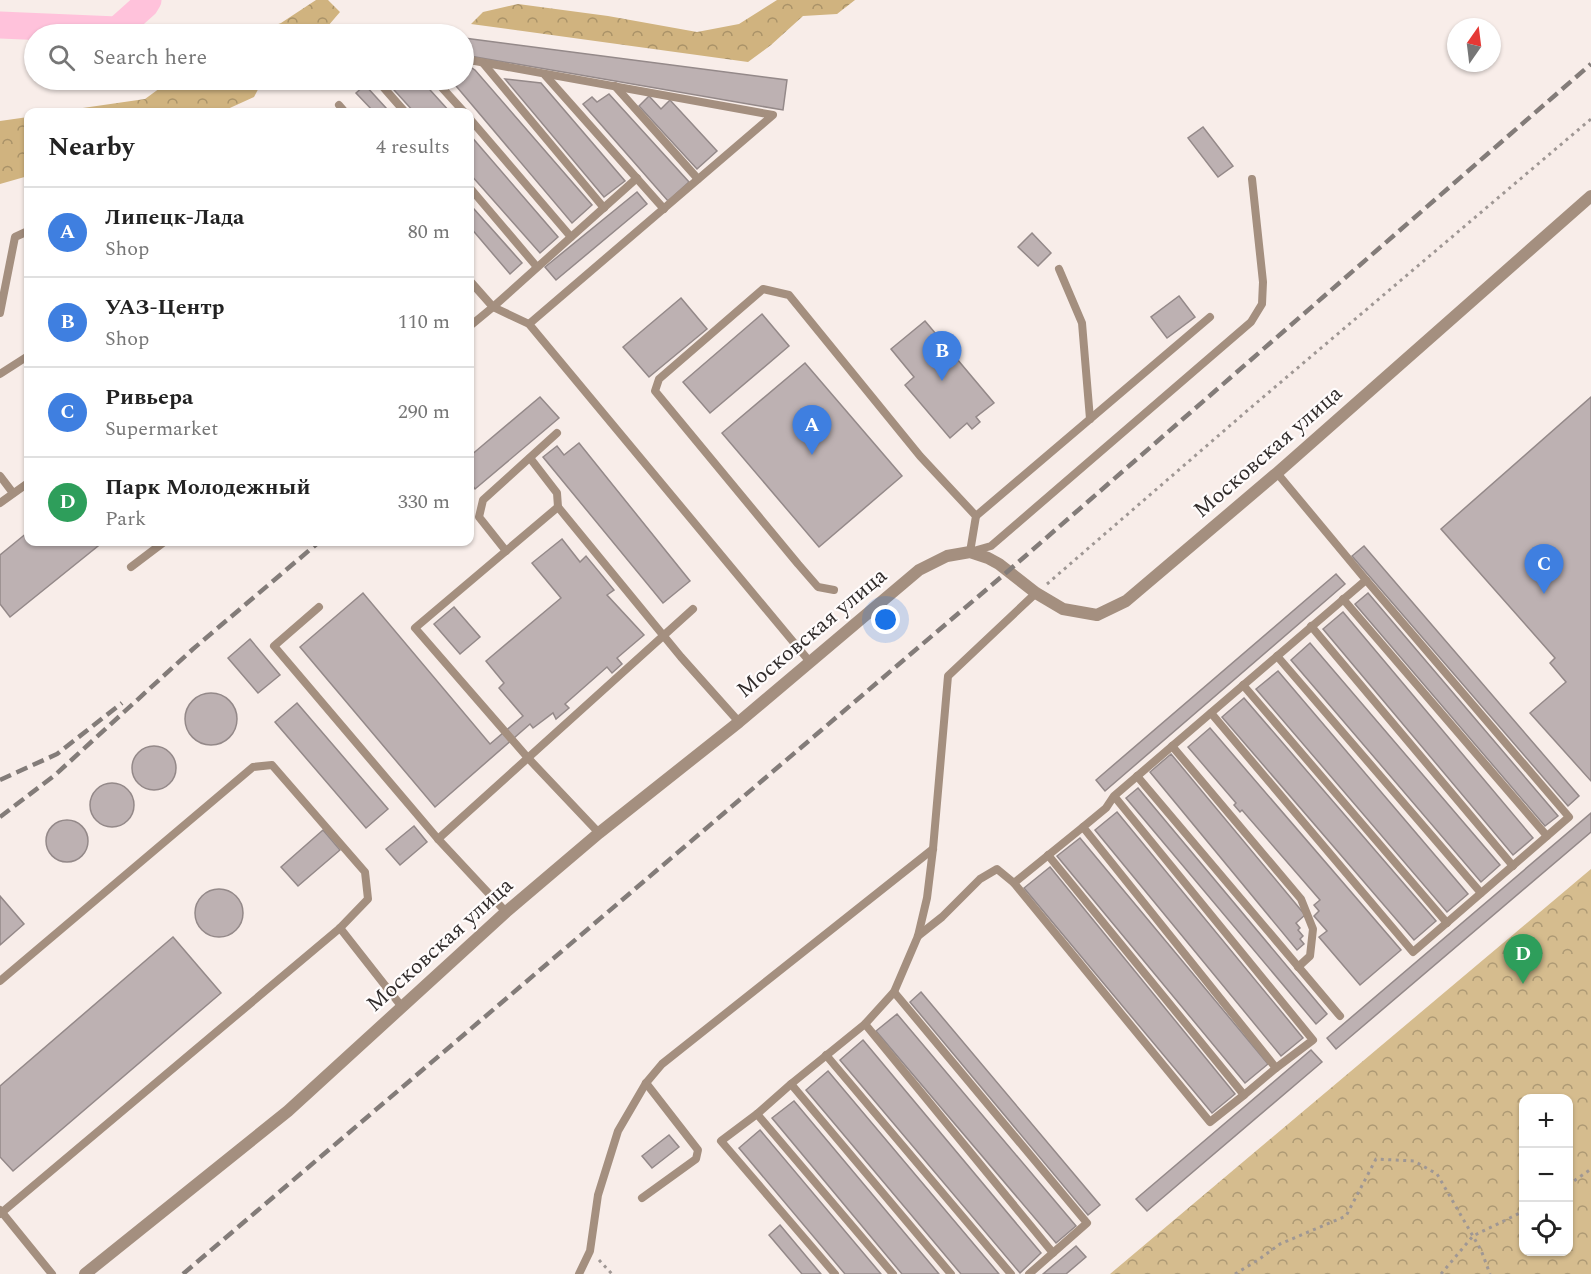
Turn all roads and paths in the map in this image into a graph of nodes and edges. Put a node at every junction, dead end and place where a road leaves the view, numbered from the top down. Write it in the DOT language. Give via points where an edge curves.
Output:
graph roads {
  1 [pos="474,61"];
  2 [pos="483,63"];
  3 [pos="544,74"];
  4 [pos="615,86"];
  5 [pos="386,90"];
  6 [pos="444,90"];
  7 [pos="339,105"];
  8 [pos="342,108"];
  9 [pos="402,108"];
  10 [pos="460,108"];
  11 [pos="1591,119"];
  12 [pos="474,124"];
  13 [pos="637,178"];
  14 [pos="698,179"];
  15 [pos="1252,179"];
  16 [pos="474,193"];
  17 [pos="1591,196"];
  18 [pos="604,208"];
  19 [pos="664,208"];
  20 [pos="24,233"];
  21 [pos="571,237"];
  22 [pos="537,267"];
  23 [pos="1059,269"];
  24 [pos="474,286"];
  25 [pos="493,307"];
  26 [pos="0,313"];
  27 [pos="1210,317"];
  28 [pos="474,323"];
  29 [pos="529,324"];
  30 [pos="24,359"];
  31 [pos="0,374"];
  32 [pos="1090,419"];
  33 [pos="557,433"];
  34 [pos="530,458"];
  35 [pos="1277,473"];
  36 [pos="0,476"];
  37 [pos="24,486"];
  38 [pos="13,493"];
  39 [pos="0,503"];
  40 [pos="558,507"];
  41 [pos="976,516"];
  42 [pos="159,546"];
  43 [pos="506,551"];
  44 [pos="970,552"];
  45 [pos="130,567"];
  46 [pos="1366,580"];
  47 [pos="834,590"];
  48 [pos="1036,593"];
  49 [pos="1343,599"];
  50 [pos="319,607"];
  51 [pos="693,609"];
  52 [pos="1311,626"];
  53 [pos="664,637"];
  54 [pos="1277,656"];
  55 [pos="810,662"];
  56 [pos="1243,685"];
  57 [pos="1210,712"];
  58 [pos="739,722"];
  59 [pos="1172,746"];
  60 [pos="528,758"];
  61 [pos="1137,776"];
  62 [pos="1114,796"];
  63 [pos="1083,827"];
  64 [pos="599,833"];
  65 [pos="1547,836"];
  66 [pos="438,839"];
  67 [pos="933,849"];
  68 [pos="1048,855"];
  69 [pos="1513,866"];
  70 [pos="1014,883"];
  71 [pos="1481,893"];
  72 [pos="506,912"];
  73 [pos="1447,923"];
  74 [pos="340,928"];
  75 [pos="918,936"];
  76 [pos="1298,967"];
  77 [pos="0,981"];
  78 [pos="894,992"];
  79 [pos="402,1006"];
  80 [pos="1340,1016"];
  81 [pos="865,1024"];
  82 [pos="826,1055"];
  83 [pos="1276,1068"];
  84 [pos="646,1083"];
  85 [pos="791,1084"];
  86 [pos="1244,1095"];
  87 [pos="757,1114"];
  88 [pos="1591,1169"];
  89 [pos="1573,1182"];
  90 [pos="642,1198"];
  91 [pos="1,1212"];
  92 [pos="1519,1213"];
  93 [pos="1473,1236"];
  94 [pos="590,1251"];
  95 [pos="1053,1253"];
  96 [pos="52,1274"];
  97 [pos="85,1274"];
  98 [pos="579,1274"];
  99 [pos="612,1274"];
  100 [pos="835,1274"];
  101 [pos="892,1274"];
  102 [pos="951,1274"];
  103 [pos="1011,1274"];
  104 [pos="1029,1274"];
  105 [pos="1235,1274"];
  106 [pos="1442,1274"];
  107 [pos="1490,1274"];
  1 -- 2 [label="lane"];
  2 -- 3 [label="lane"];
  2 -- 18 [label="lane"];
  3 -- 4 [label="lane"];
  3 -- 13 [label="lane"];
  4 -- 14 [label="lane"];
  4 -- 14 [label="lane" via="773,115"];
  5 -- 9 [label="lane"];
  6 -- 10 [label="lane"];
  7 -- 8 [label="lane"];
  11 -- 48 [label="path"];
  12 -- 21 [label="lane"];
  13 -- 18 [label="lane"];
  13 -- 19 [label="lane"];
  14 -- 19 [label="lane"];
  15 -- 44 [label="lane" via="1263,282 1262,304 1251,322 991,546"];
  16 -- 22 [label="lane"];
  17 -- 35 [label="street, Московская улица"];
  18 -- 21 [label="lane"];
  19 -- 29 [label="lane"];
  20 -- 26 [label="lane" via="15,237"];
  21 -- 22 [label="lane"];
  22 -- 25 [label="lane"];
  23 -- 32 [label="lane" via="1082,323"];
  24 -- 25 [label="lane"];
  25 -- 28 [label="lane"];
  25 -- 29 [label="lane"];
  27 -- 32 [label="lane"];
  29 -- 55 [label="lane"];
  30 -- 31 [label="lane"];
  32 -- 41 [label="lane"];
  33 -- 34 [label="lane"];
  34 -- 40 [label="lane" via="557,493"];
  34 -- 43 [label="lane" via="483,500 479,517"];
  35 -- 46 [label="lane"];
  35 -- 48 [label="street, Московская улица" via="1126,601 1096,615 1063,609"];
  36 -- 38 [label="lane"];
  37 -- 38 [label="lane"];
  38 -- 39 [label="lane"];
  40 -- 43 [label="lane"];
  40 -- 53 [label="lane"];
  41 -- 44 [label="lane"];
  41 -- 47 [label="lane" via="920,456 789,294 763,289 659,379 655,391 818,587"];
  42 -- 45 [label="lane"];
  43 -- 60 [label="lane" via="416,628"];
  44 -- 48 [label="street, Московская улица" via="999,564"];
  44 -- 55 [label="street, Московская улица" via="947,556 920,570"];
  46 -- 49 [label="lane"];
  46 -- 65 [label="lane" via="1569,817"];
  48 -- 67 [label="lane" via="948,676"];
  49 -- 52 [label="lane"];
  49 -- 65 [label="lane"];
  50 -- 66 [label="lane" via="274,646"];
  51 -- 53 [label="lane"];
  52 -- 54 [label="lane"];
  52 -- 69 [label="lane"];
  53 -- 58 [label="lane"];
  53 -- 60 [label="lane"];
  54 -- 56 [label="lane"];
  54 -- 71 [label="lane"];
  55 -- 58 [label="street, Московская улица"];
  56 -- 57 [label="lane"];
  56 -- 73 [label="lane"];
  57 -- 59 [label="lane"];
  57 -- 73 [label="lane" via="1413,952"];
  58 -- 64 [label="street, Московская улица"];
  59 -- 61 [label="lane"];
  59 -- 76 [label="lane" via="1301,899 1313,929 1310,956"];
  60 -- 64 [label="lane"];
  60 -- 66 [label="lane"];
  61 -- 62 [label="lane"];
  61 -- 76 [label="lane"];
  62 -- 63 [label="lane"];
  62 -- 83 [label="lane" via="1313,1040"];
  63 -- 68 [label="lane"];
  63 -- 83 [label="lane"];
  64 -- 72 [label="street, Московская улица"];
  65 -- 69 [label="lane"];
  66 -- 72 [label="lane"];
  67 -- 75 [label="lane"];
  67 -- 84 [label="lane" via="662,1064"];
  68 -- 70 [label="lane"];
  68 -- 86 [label="lane"];
  69 -- 71 [label="lane"];
  70 -- 75 [label="lane" via="997,869 980,879"];
  70 -- 86 [label="lane" via="1210,1122"];
  71 -- 73 [label="lane"];
  72 -- 79 [label="street, Московская улица"];
  74 -- 77 [label="lane" via="368,899 365,872 272,765 253,766"];
  74 -- 79 [label="lane"];
  74 -- 91 [label="lane"];
  75 -- 78 [label="lane"];
  76 -- 80 [label="lane"];
  78 -- 81 [label="lane"];
  78 -- 95 [label="lane" via="1087,1223"];
  79 -- 97 [label="street, Московская улица" via="288,1111"];
  81 -- 82 [label="lane"];
  81 -- 95 [label="lane"];
  82 -- 85 [label="lane"];
  82 -- 103 [label="lane"];
  83 -- 86 [label="lane"];
  84 -- 90 [label="lane" via="698,1150 696,1159"];
  84 -- 94 [label="lane" via="618,1131 598,1195"];
  85 -- 87 [label="lane"];
  85 -- 102 [label="lane"];
  87 -- 100 [label="lane" via="722,1141"];
  87 -- 101 [label="lane"];
  88 -- 89 [label="path"];
  91 -- 96 [label="lane"];
  92 -- 93 [label="path"];
  93 -- 105 [label="path" via="1437,1174 1414,1161 1376,1159 1346,1216 1280,1244"];
  93 -- 106 [label="path"];
  93 -- 107 [label="path"];
  94 -- 98 [label="lane"];
  94 -- 99 [label="path"];
  95 -- 104 [label="lane"];
}
